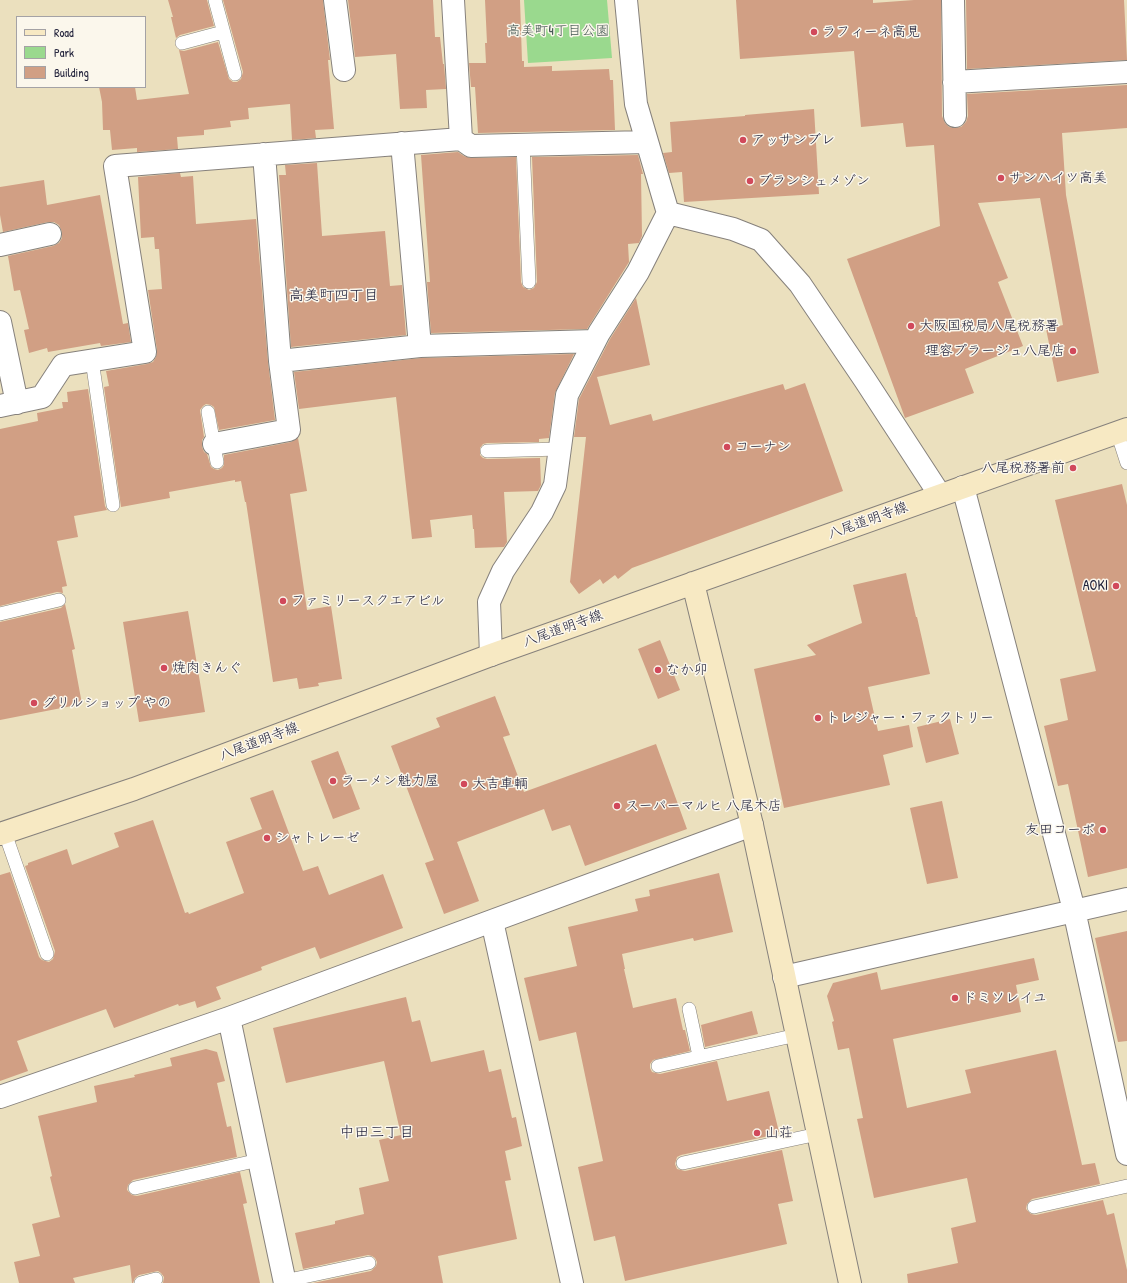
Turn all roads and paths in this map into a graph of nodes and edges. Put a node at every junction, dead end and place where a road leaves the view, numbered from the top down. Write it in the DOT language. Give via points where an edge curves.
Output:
graph roads {
  1 [pos="215,0"];
  2 [pos="335,0"];
  3 [pos="453,0"];
  4 [pos="626,0"];
  5 [pos="953,0"];
  6 [pos="223,32"];
  7 [pos="182,43"];
  8 [pos="344,70"];
  9 [pos="1127,72"];
  10 [pos="235,74"];
  11 [pos="954,82"];
  12 [pos="955,116"];
  13 [pos="461,139"];
  14 [pos="647,142"];
  15 [pos="402,143"];
  16 [pos="523,145"];
  17 [pos="264,154"];
  18 [pos="668,213"];
  19 [pos="50,234"];
  20 [pos="0,244"];
  21 [pos="529,282"];
  22 [pos="0,322"];
  23 [pos="595,341"];
  24 [pos="420,346"];
  25 [pos="92,360"];
  26 [pos="280,361"];
  27 [pos="8,405"];
  28 [pos="208,412"];
  29 [pos="1122,430"];
  30 [pos="560,449"];
  31 [pos="486,450"];
  32 [pos="215,453"];
  33 [pos="1127,463"];
  34 [pos="963,487"];
  35 [pos="940,495"];
  36 [pos="113,505"];
  37 [pos="693,583"];
  38 [pos="59,600"];
  39 [pos="0,614"];
  40 [pos="492,655"];
  41 [pos="752,825"];
  42 [pos="2,834"];
  43 [pos="1127,898"];
  44 [pos="1074,910"];
  45 [pos="492,921"];
  46 [pos="47,954"];
  47 [pos="784,977"];
  48 [pos="689,1009"];
  49 [pos="230,1018"];
  50 [pos="797,1035"];
  51 [pos="699,1056"];
  52 [pos="658,1066"];
  53 [pos="0,1097"];
  54 [pos="818,1134"];
  55 [pos="1127,1154"];
  56 [pos="259,1160"];
  57 [pos="683,1163"];
  58 [pos="1127,1186"];
  59 [pos="135,1188"];
  60 [pos="1034,1207"];
  61 [pos="369,1263"];
  62 [pos="156,1279"];
  63 [pos="285,1282"];
  64 [pos="140,1283"];
  65 [pos="572,1283"];
  66 [pos="850,1283"];
  1 -- 6 [label="lane"];
  2 -- 8 [label="street"];
  3 -- 13 [label="street"];
  4 -- 14 [label="street" via="636,104"];
  5 -- 11 [label="street"];
  6 -- 7 [label="lane"];
  6 -- 10 [label="lane"];
  9 -- 11 [label="street"];
  11 -- 12 [label="street"];
  13 -- 15 [label="street"];
  13 -- 16 [label="street" via="471,146"];
  14 -- 16 [label="street"];
  14 -- 18 [label="street"];
  15 -- 17 [label="street"];
  15 -- 24 [label="street"];
  16 -- 21 [label="lane"];
  17 -- 25 [label="street" via="115,166 145,352"];
  17 -- 26 [label="street"];
  18 -- 23 [label="street" via="638,272"];
  18 -- 35 [label="street" via="733,229 761,240 800,284"];
  19 -- 20 [label="street"];
  22 -- 27 [label="street"];
  23 -- 24 [label="street"];
  23 -- 30 [label="street" via="567,395"];
  24 -- 26 [label="street"];
  25 -- 27 [label="street" via="63,365 42,397"];
  25 -- 36 [label="lane"];
  26 -- 32 [label="street" via="289,430"];
  28 -- 32 [label="lane"];
  29 -- 33 [label="lane"];
  29 -- 34 [label="main road, 八尾道明寺線"];
  30 -- 31 [label="lane"];
  30 -- 40 [label="street" via="555,485 542,512 503,571 489,602"];
  34 -- 35 [label="main road, 八尾道明寺線"];
  34 -- 44 [label="street"];
  35 -- 37 [label="main road, 八尾道明寺線"];
  37 -- 40 [label="main road, 八尾道明寺線"];
  37 -- 41 [label="main road"];
  38 -- 39 [label="lane"];
  40 -- 42 [label="main road, 八尾道明寺線" via="134,789"];
  41 -- 45 [label="street"];
  41 -- 47 [label="main road"];
  42 -- 46 [label="lane"];
  43 -- 44 [label="street"];
  44 -- 47 [label="street"];
  44 -- 55 [label="street"];
  45 -- 49 [label="street"];
  45 -- 65 [label="street"];
  47 -- 50 [label="main road"];
  48 -- 51 [label="lane"];
  49 -- 53 [label="street"];
  49 -- 56 [label="street"];
  50 -- 51 [label="lane"];
  50 -- 54 [label="main road"];
  51 -- 52 [label="lane"];
  54 -- 57 [label="lane"];
  54 -- 66 [label="main road"];
  56 -- 59 [label="lane"];
  56 -- 63 [label="street"];
  58 -- 60 [label="lane"];
  61 -- 63 [label="lane"];
  62 -- 64 [label="lane"];
}
